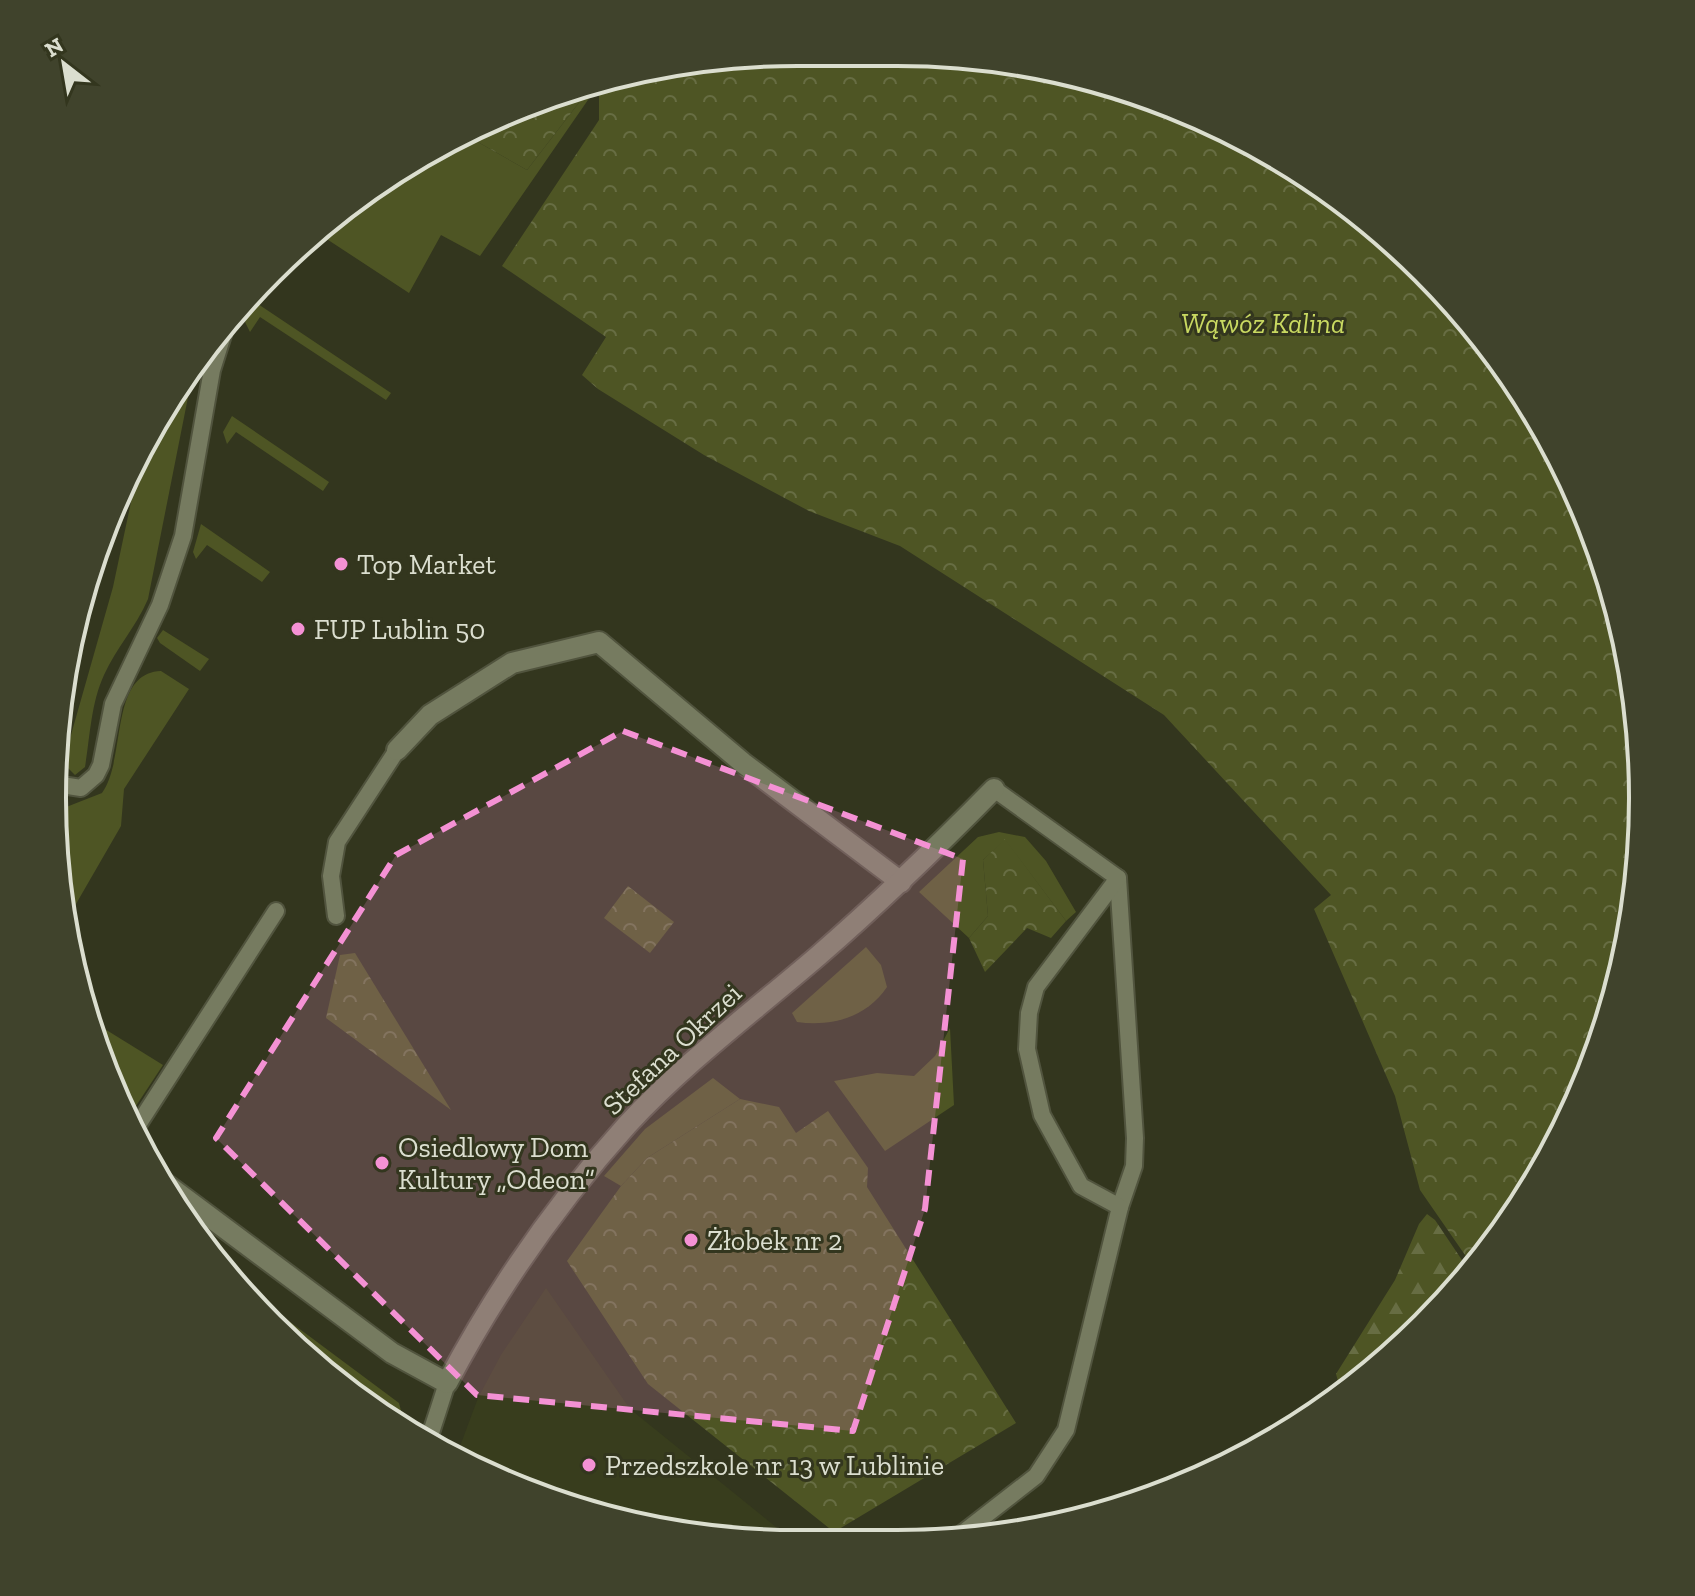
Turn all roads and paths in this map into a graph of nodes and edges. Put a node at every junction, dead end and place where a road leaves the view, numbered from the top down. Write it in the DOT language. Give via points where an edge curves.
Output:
graph roads {
  1 [pos="218,351"];
  2 [pos="397,750"];
  3 [pos="67,786"];
  4 [pos="994,789"];
  5 [pos="1118,878"];
  6 [pos="901,882"];
  7 [pos="276,911"];
  8 [pos="336,916"];
  9 [pos="141,1121"];
  10 [pos="185,1198"];
  11 [pos="1120,1207"];
  12 [pos="447,1383"];
  13 [pos="431,1432"];
  14 [pos="972,1526"];
  1 -- 3 [label="lane" via="183,536 160,605 113,704 96,775 81,788"];
  2 -- 6 [label="street" via="430,715 512,663 599,642 743,763"];
  2 -- 8 [label="lane" via="337,842 331,876"];
  4 -- 5 [label="lane"];
  4 -- 6 [label="street, Stefana Okrzei"];
  5 -- 11 [label="lane" via="1135,1138 1134,1166"];
  5 -- 11 [label="lane" via="1036,987 1027,1049 1042,1115 1081,1186"];
  6 -- 12 [label="street, Stefana Okrzei" via="629,1123 532,1243 488,1306"];
  7 -- 9 [label="lane"];
  10 -- 12 [label="street" via="392,1353"];
  11 -- 14 [label="lane" via="1066,1430 1036,1476"];
  12 -- 13 [label="lane"];
}
